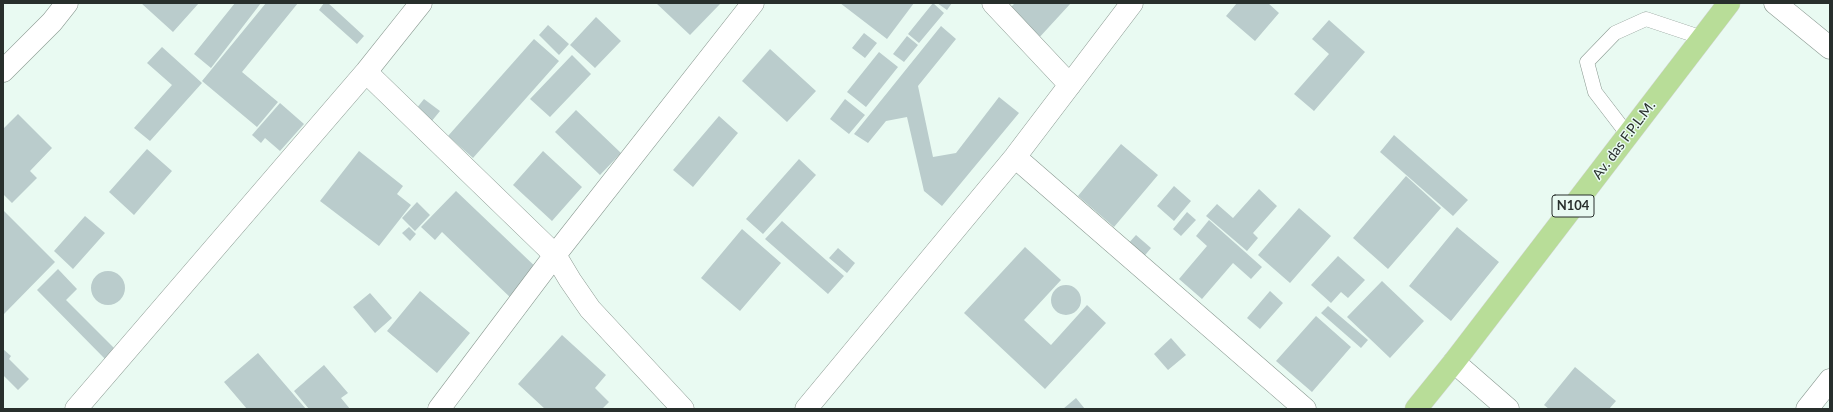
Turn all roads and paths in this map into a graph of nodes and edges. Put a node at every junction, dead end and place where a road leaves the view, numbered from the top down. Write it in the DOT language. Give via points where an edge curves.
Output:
graph roads {
  1 [pos="67,3"];
  2 [pos="420,3"];
  3 [pos="753,3"];
  4 [pos="993,3"];
  5 [pos="1132,3"];
  6 [pos="1729,3"];
  7 [pos="1775,3"];
  8 [pos="1703,38"];
  9 [pos="1830,48"];
  10 [pos="3,72"];
  11 [pos="366,72"];
  12 [pos="1070,85"];
  13 [pos="1628,135"];
  14 [pos="1015,157"];
  15 [pos="555,255"];
  16 [pos="1454,362"];
  17 [pos="1830,380"];
  18 [pos="76,409"];
  19 [pos="439,409"];
  20 [pos="683,409"];
  21 [pos="806,409"];
  22 [pos="1305,409"];
  23 [pos="1416,409"];
  24 [pos="1508,409"];
  25 [pos="1807,409"];
  1 -- 10 [label="street"];
  2 -- 11 [label="street"];
  3 -- 15 [label="street"];
  4 -- 12 [label="street"];
  5 -- 12 [label="street"];
  6 -- 8 [label="main road, Av. das F.P.L.M. / N104"];
  7 -- 9 [label="street"];
  8 -- 13 [label="main road, Av. das F.P.L.M. / N104"];
  8 -- 13 [label="lane" via="1646,19 1614,33 1587,62 1595,92"];
  11 -- 15 [label="street"];
  11 -- 18 [label="street"];
  12 -- 14 [label="street"];
  13 -- 16 [label="main road, Av. das F.P.L.M. / N104"];
  14 -- 21 [label="street"];
  14 -- 22 [label="street"];
  15 -- 19 [label="street"];
  15 -- 20 [label="street" via="590,309"];
  16 -- 23 [label="main road, Av. das F.P.L.M. / N104"];
  16 -- 24 [label="street"];
  17 -- 25 [label="street"];
}
